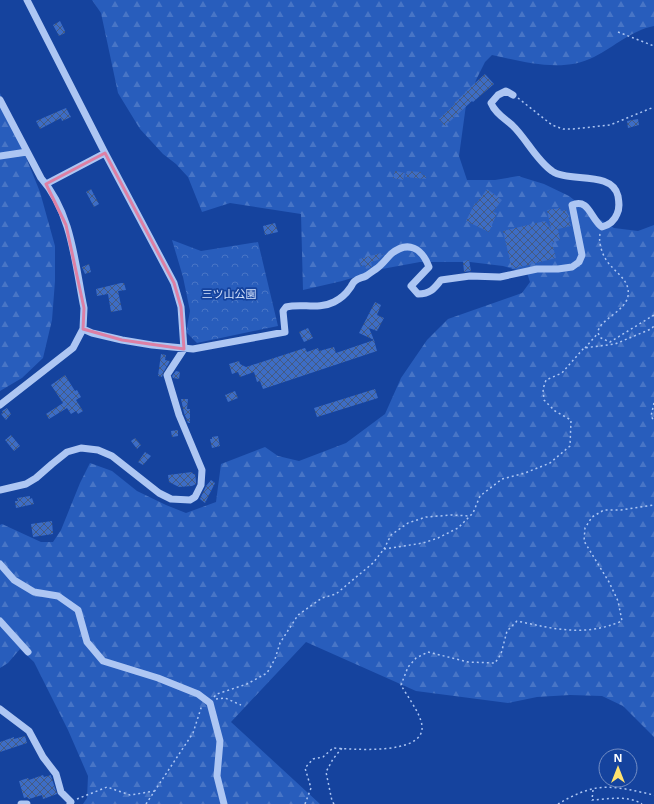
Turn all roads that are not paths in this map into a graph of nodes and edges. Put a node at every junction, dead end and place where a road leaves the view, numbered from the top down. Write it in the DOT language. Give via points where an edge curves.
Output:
graph roads {
  1 [pos="27,0"];
  2 [pos="513,95"];
  3 [pos="0,100"];
  4 [pos="27,152"];
  5 [pos="104,153"];
  6 [pos="0,156"];
  7 [pos="46,184"];
  8 [pos="83,329"];
  9 [pos="184,349"];
  10 [pos="0,405"];
  11 [pos="0,490"];
  12 [pos="0,564"];
  13 [pos="0,621"];
  14 [pos="28,652"];
  15 [pos="0,709"];
  16 [pos="70,803"];
  17 [pos="21,804"];
  18 [pos="27,804"];
  19 [pos="224,804"];
  1 -- 5 [label="street"];
  2 -- 9 [label="street" via="506,92 498,96 491,103 493,108 512,125 553,172 606,182 617,193 619,206 610,225 602,227 583,204 577,203 572,206 582,255 579,262 572,267 537,269 500,277 470,276 441,280 427,294 418,294 411,286 429,267 425,256 413,248 400,248 365,277 353,282 345,295 334,302 321,307 286,307 283,311 286,332"];
  3 -- 4 [label="street"];
  4 -- 6 [label="street"];
  4 -- 7 [label="street"];
  5 -- 7 [label="street"];
  5 -- 9 [label="street" via="174,283 181,307"];
  7 -- 8 [label="street" via="62,211 74,255 84,308"];
  8 -- 9 [label="street" via="122,340"];
  8 -- 10 [label="street" via="73,348"];
  9 -- 11 [label="street" via="167,375 179,415 202,470 201,485 195,497 190,500 171,499 112,456 98,450 81,448 68,452 26,484"];
  12 -- 19 [label="street" via="14,580 34,592 58,596 78,610 87,642 103,661 158,678 198,694 210,703 220,741 217,776"];
  13 -- 14 [label="street"];
  15 -- 16 [label="street" via="29,731 56,774 61,792"];
  17 -- 18 [label="street"];
}
